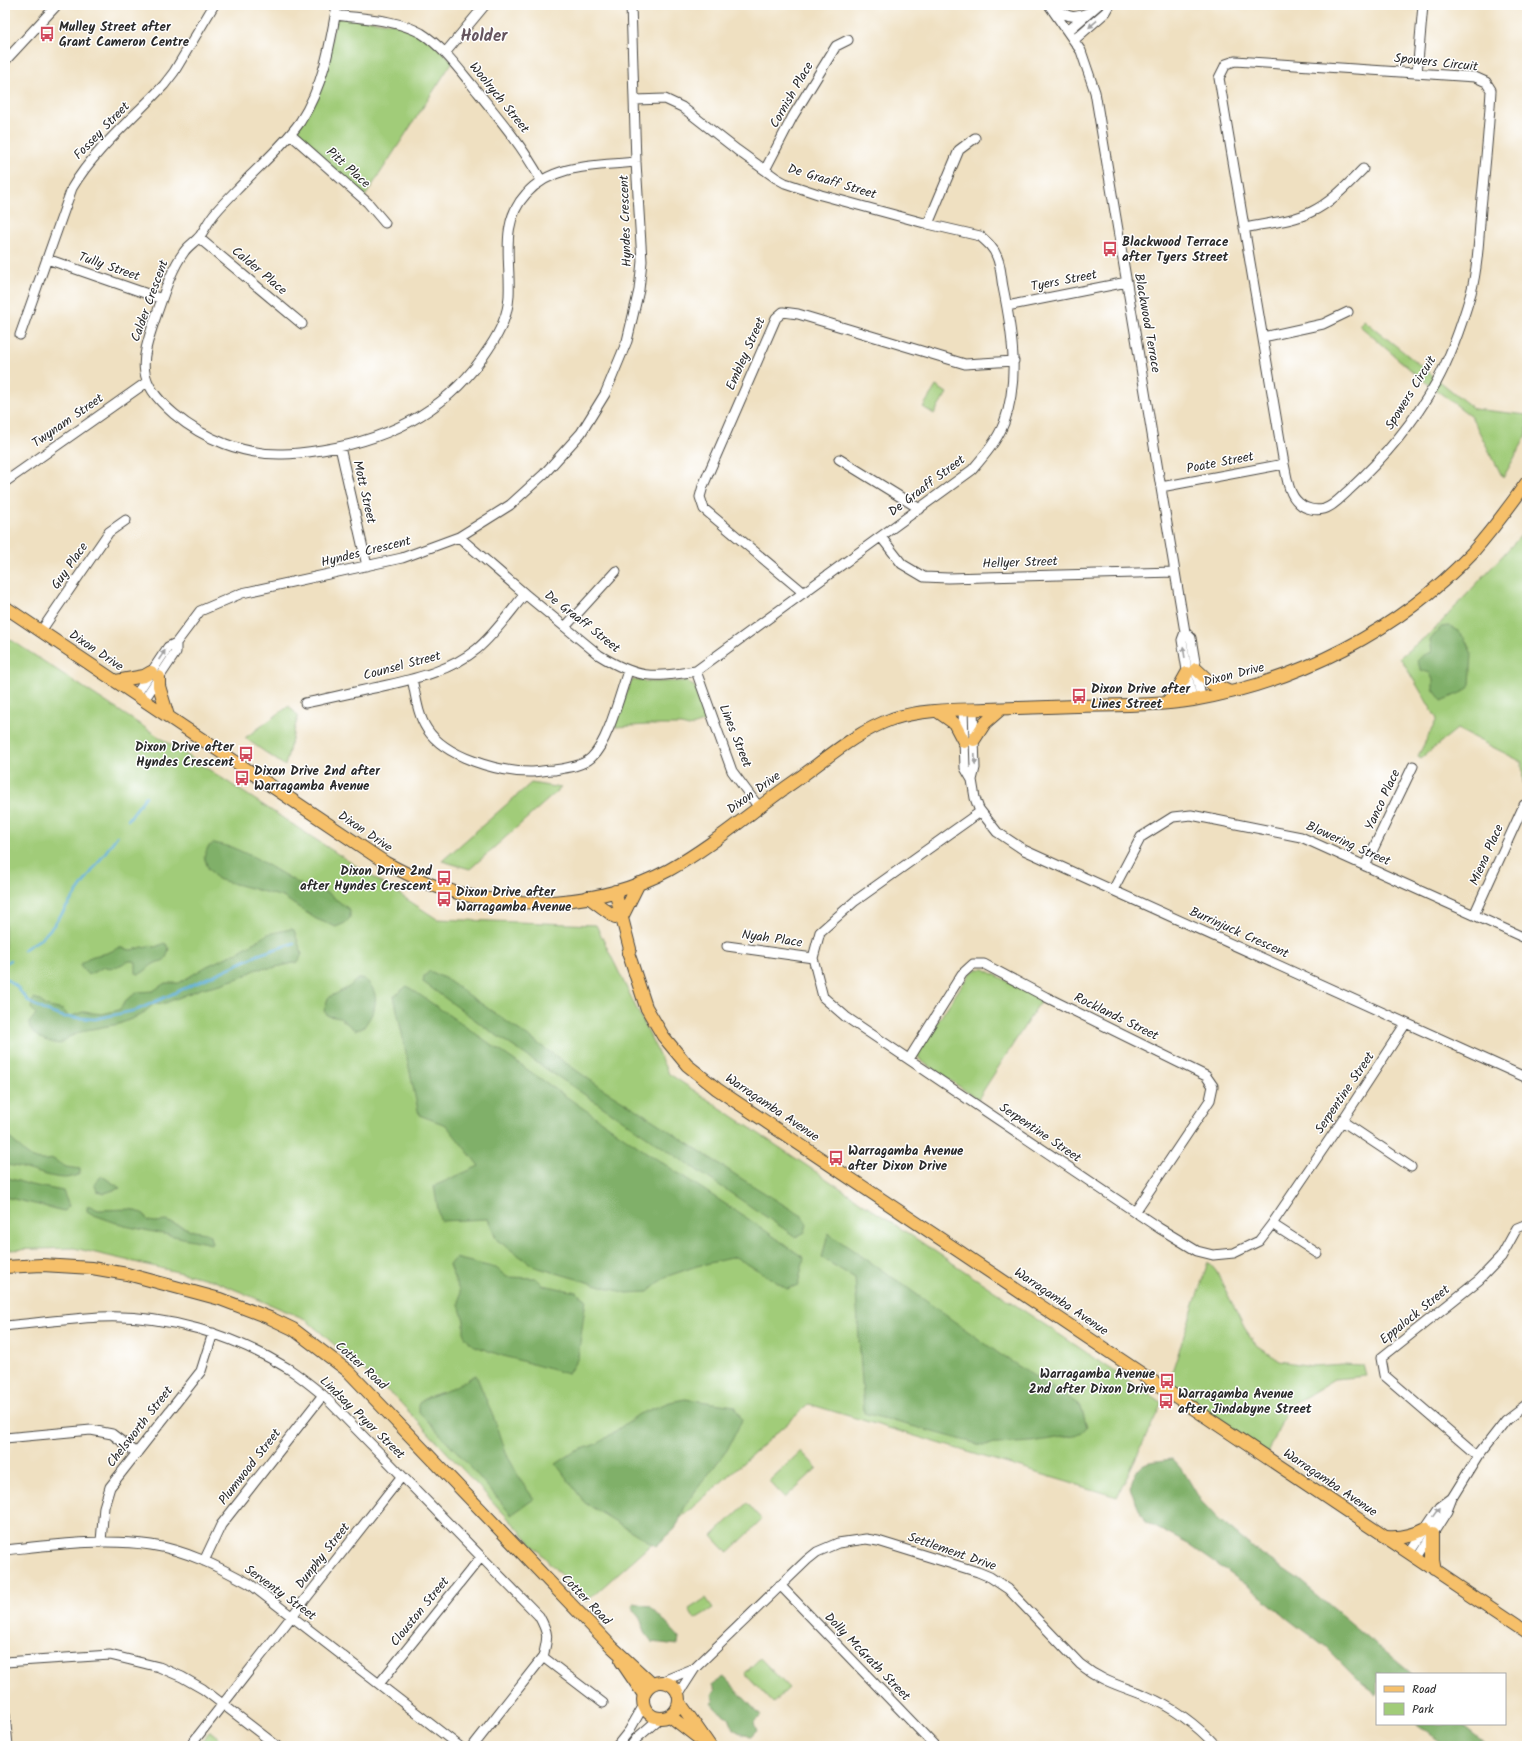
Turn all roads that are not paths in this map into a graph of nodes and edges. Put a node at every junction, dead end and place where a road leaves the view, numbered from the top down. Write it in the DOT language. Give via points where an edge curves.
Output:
graph roads {
  1 [pos="58,5"];
  2 [pos="214,5"];
  3 [pos="337,5"];
  4 [pos="484,5"];
  5 [pos="630,5"];
  6 [pos="1050,5"];
  7 [pos="1098,5"];
  8 [pos="1110,5"];
  9 [pos="1423,5"];
  10 [pos="1090,12"];
  11 [pos="336,15"];
  12 [pos="1068,31"];
  13 [pos="848,40"];
  14 [pos="1074,40"];
  15 [pos="446,54"];
  16 [pos="5,61"];
  17 [pos="1417,73"];
  18 [pos="635,100"];
  19 [pos="290,135"];
  20 [pos="975,138"];
  21 [pos="636,162"];
  22 [pos="1364,169"];
  23 [pos="765,170"];
  24 [pos="541,180"];
  25 [pos="385,223"];
  26 [pos="928,224"];
  27 [pos="1244,228"];
  28 [pos="199,238"];
  29 [pos="47,259"];
  30 [pos="1126,282"];
  31 [pos="162,300"];
  32 [pos="1007,306"];
  33 [pos="1348,312"];
  34 [pos="302,324"];
  35 [pos="20,335"];
  36 [pos="1263,337"];
  37 [pos="1014,361"];
  38 [pos="147,382"];
  39 [pos="340,447"];
  40 [pos="839,459"];
  41 [pos="1284,464"];
  42 [pos="5,482"];
  43 [pos="1527,482"];
  44 [pos="1161,487"];
  45 [pos="920,509"];
  46 [pos="126,520"];
  47 [pos="459,537"];
  48 [pos="881,537"];
  49 [pos="367,566"];
  50 [pos="616,571"];
  51 [pos="1175,572"];
  52 [pos="804,593"];
  53 [pos="525,594"];
  54 [pos="5,607"];
  55 [pos="566,628"];
  56 [pos="41,631"];
  57 [pos="628,671"];
  58 [pos="696,671"];
  59 [pos="1192,671"];
  60 [pos="155,675"];
  61 [pos="412,679"];
  62 [pos="116,681"];
  63 [pos="1230,692"];
  64 [pos="140,697"];
  65 [pos="1196,699"];
  66 [pos="305,703"];
  67 [pos="1166,703"];
  68 [pos="1001,708"];
  69 [pos="968,709"];
  70 [pos="937,711"];
  71 [pos="168,716"];
  72 [pos="969,741"];
  73 [pos="1413,766"];
  74 [pos="1524,805"];
  75 [pos="758,806"];
  76 [pos="980,812"];
  77 [pos="1365,866"];
  78 [pos="639,883"];
  79 [pos="1113,890"];
  80 [pos="612,892"];
  81 [pos="588,897"];
  82 [pos="1474,915"];
  83 [pos="618,917"];
  84 [pos="1527,939"];
  85 [pos="727,946"];
  86 [pos="813,958"];
  87 [pos="1406,1023"];
  88 [pos="909,1059"];
  89 [pos="1527,1078"];
  90 [pos="1342,1121"];
  91 [pos="1410,1167"];
  92 [pos="1136,1212"];
  93 [pos="1272,1224"];
  94 [pos="1527,1224"];
  95 [pos="1317,1253"];
  96 [pos="5,1267"];
  97 [pos="5,1326"];
  98 [pos="213,1333"];
  99 [pos="323,1395"];
  100 [pos="1527,1404"];
  101 [pos="5,1438"];
  102 [pos="137,1453"];
  103 [pos="1478,1456"];
  104 [pos="402,1476"];
  105 [pos="1429,1531"];
  106 [pos="1385,1537"];
  107 [pos="102,1541"];
  108 [pos="5,1550"];
  109 [pos="1413,1556"];
  110 [pos="481,1557"];
  111 [pos="204,1561"];
  112 [pos="1435,1571"];
  113 [pos="780,1585"];
  114 [pos="292,1616"];
  115 [pos="1527,1632"];
  116 [pos="611,1646"];
  117 [pos="544,1657"];
  118 [pos="5,1662"];
  119 [pos="695,1668"];
  120 [pos="658,1682"];
  121 [pos="379,1684"];
  122 [pos="679,1698"];
  123 [pos="644,1700"];
  124 [pos="602,1703"];
  125 [pos="223,1704"];
  126 [pos="5,1714"];
  127 [pos="665,1717"];
  128 [pos="8,1746"];
  129 [pos="190,1746"];
  130 [pos="277,1746"];
  131 [pos="459,1746"];
  132 [pos="473,1746"];
  133 [pos="617,1746"];
  134 [pos="631,1746"];
  135 [pos="709,1746"];
  136 [pos="935,1746"];
  137 [pos="1216,1746"];
  1 -- 16 [label="street"];
  2 -- 29 [label="street, Fossey Street" via="164,85 80,173 72,188"];
  3 -- 11 [label="street, Calder Crescent"];
  4 -- 15 [label="street"];
  5 -- 18 [label="street, Hyndes Crescent"];
  6 -- 10 [label="street" via="1064,15 1079,17"];
  6 -- 12 [label="street, Blackwood Terrace"];
  7 -- 10 [label="street"];
  8 -- 14 [label="street, one-way" via="1106,12"];
  9 -- 17 [label="street"];
  10 -- 12 [label="street"];
  11 -- 15 [label="street, Woolrych Street" via="402,25 421,34"];
  11 -- 19 [label="street, Calder Crescent" via="317,90"];
  12 -- 14 [label="street, Blackwood Terrace"];
  13 -- 23 [label="street, Cornish Place" via="836,46 793,116"];
  14 -- 30 [label="street, Blackwood Terrace" via="1081,51 1095,92"];
  15 -- 24 [label="street, Woolrych Street" via="526,152"];
  17 -- 27 [label="street, Spowers Circuit" via="1234,61 1226,64 1219,78"];
  17 -- 41 [label="street, Spowers Circuit" via="1475,77 1486,82 1491,90 1478,245 1471,290 1460,328 1435,384 1411,421 1389,451 1332,505 1315,510 1299,504 1291,492"];
  18 -- 21 [label="street, Hyndes Crescent"];
  18 -- 23 [label="street, De Graaff Street" via="665,99 682,107"];
  19 -- 25 [label="street, Pitt Place" via="368,203"];
  19 -- 28 [label="street, Calder Crescent" via="214,214"];
  20 -- 26 [label="street" via="959,150"];
  21 -- 24 [label="street, Calder Crescent" via="565,170"];
  21 -- 47 [label="street, Hyndes Crescent" via="642,261 639,290 627,341 605,394 581,433 544,474 510,505"];
  22 -- 27 [label="street" via="1320,208 1301,216"];
  23 -- 26 [label="street, De Graaff Street" via="776,178 803,189"];
  24 -- 39 [label="street, Calder Crescent" via="520,200 510,221 509,297 506,318 478,366 463,383 429,411 380,436"];
  26 -- 32 [label="street, De Graaff Street" via="980,236 987,242 997,257"];
  27 -- 36 [label="street, Spowers Circuit"];
  28 -- 31 [label="street, Calder Crescent" via="185,250 179,260"];
  28 -- 34 [label="street, Calder Place"];
  29 -- 31 [label="street, Tully Street"];
  29 -- 35 [label="street, Fossey Street"];
  30 -- 32 [label="street, Tyers Street"];
  30 -- 44 [label="street, Blackwood Terrace"];
  31 -- 38 [label="street, Calder Crescent" via="145,351 144,372"];
  32 -- 37 [label="street, De Graaff Street"];
  33 -- 36 [label="street" via="1323,324"];
  36 -- 41 [label="street, Spowers Circuit"];
  37 -- 45 [label="street, De Graaff Street" via="1010,396 998,436 972,470"];
  37 -- 52 [label="street, Embley Street" via="965,364 798,314 782,312 776,318 700,497 704,509"];
  38 -- 39 [label="street, Calder Crescent" via="157,397 189,426 234,447 266,454 286,454"];
  38 -- 42 [label="street, Twynam Street"];
  39 -- 49 [label="street, Mott Street"];
  40 -- 45 [label="street"];
  41 -- 44 [label="street, Poate Street"];
  43 -- 63 [label="main road, Dixon Drive" via="1471,554 1432,590 1399,615 1356,643 1305,668"];
  44 -- 51 [label="street, Blackwood Terrace"];
  45 -- 48 [label="street, De Graaff Street"];
  46 -- 56 [label="street, Guy Place" via="110,532"];
  47 -- 49 [label="street, Hyndes Crescent" via="402,558"];
  47 -- 53 [label="street, De Graaff Street"];
  48 -- 51 [label="street, Hellyer Street" via="902,564 924,577"];
  48 -- 52 [label="street, De Graaff Street"];
  49 -- 60 [label="street, Hyndes Crescent" via="242,594 200,611 176,643 176,652"];
  50 -- 55 [label="street"];
  51 -- 59 [label="street, Blackwood Terrace" via="1185,632 1191,638"];
  52 -- 58 [label="street, De Graaff Street"];
  53 -- 55 [label="street, De Graaff Street"];
  53 -- 61 [label="street, Counsel Street" via="477,649 443,670"];
  54 -- 56 [label="main road, Dixon Drive"];
  55 -- 57 [label="street, De Graaff Street" via="599,655"];
  56 -- 62 [label="main road, Dixon Drive"];
  57 -- 58 [label="street, De Graaff Street" via="664,676"];
  57 -- 61 [label="street" via="602,744 592,757 567,768 530,772 500,769 472,760 452,751 437,740 427,729 419,712"];
  58 -- 75 [label="street, Lines Street" via="732,771"];
  59 -- 63 [label="main road"];
  59 -- 65 [label="street, Blackwood Terrace"];
  59 -- 67 [label="main road"];
  60 -- 62 [label="main road"];
  60 -- 64 [label="street, Hyndes Crescent"];
  60 -- 71 [label="main road"];
  61 -- 66 [label="street, Counsel Street"];
  62 -- 64 [label="main road, Dixon Drive"];
  63 -- 65 [label="main road, Dixon Drive"];
  64 -- 71 [label="main road, Dixon Drive"];
  65 -- 67 [label="main road, Dixon Drive"];
  67 -- 68 [label="main road, Dixon Drive" via="1135,706"];
  68 -- 69 [label="main road, Dixon Drive"];
  68 -- 72 [label="main road"];
  69 -- 70 [label="main road, Dixon Drive"];
  69 -- 72 [label="street, Burrinjuck Crescent"];
  70 -- 72 [label="main road" via="954,724"];
  70 -- 75 [label="main road, Dixon Drive" via="895,718 861,733"];
  71 -- 81 [label="main road, Dixon Drive" via="386,863 416,878 447,889 494,900 552,902"];
  72 -- 76 [label="street, Burrinjuck Crescent" via="975,768 972,780"];
  73 -- 77 [label="street, Yanco Place"];
  74 -- 82 [label="street, Miena Place"];
  75 -- 78 [label="main road, Dixon Drive" via="688,858 667,871"];
  76 -- 79 [label="street, Burrinjuck Crescent" via="997,832 1010,842"];
  76 -- 86 [label="street, Serpentine Street" via="855,901 820,932"];
  77 -- 79 [label="street, Blowering Street" via="1301,837 1191,815 1172,817 1141,837"];
  77 -- 82 [label="street, Blowering Street"];
  78 -- 80 [label="main road, Dixon Drive"];
  78 -- 83 [label="main road"];
  79 -- 87 [label="street, Burrinjuck Crescent"];
  80 -- 81 [label="main road, Dixon Drive"];
  80 -- 83 [label="main road, Warragamba Avenue"];
  81 -- 83 [label="main road"];
  82 -- 84 [label="street, Blowering Street"];
  83 -- 106 [label="main road, Warragamba Avenue" via="630,948 628,953 646,1007 663,1036 693,1070"];
  85 -- 86 [label="street, Nyah Place"];
  86 -- 88 [label="street, Serpentine Street" via="823,997 846,1017"];
  87 -- 89 [label="street, Burrinjuck Crescent"];
  87 -- 90 [label="street, Serpentine Street"];
  88 -- 92 [label="street, Serpentine Street"];
  88 -- 92 [label="street, Rocklands Street" via="962,974 973,964 984,964 1206,1076 1213,1086 1210,1100"];
  90 -- 91 [label="street"];
  90 -- 93 [label="street, Serpentine Street"];
  92 -- 93 [label="street, Serpentine Street" via="1197,1251 1213,1255 1234,1253 1259,1241"];
  93 -- 95 [label="street"];
  94 -- 103 [label="street, Eppalock Street" via="1517,1228 1501,1257 1479,1280 1381,1358 1384,1375"];
  96 -- 116 [label="main road, Cotter Road" via="78,1267 127,1274 220,1299 293,1329 348,1371"];
  97 -- 98 [label="street, Lindsay Pryor Street" via="99,1317 135,1318 174,1322"];
  98 -- 99 [label="street, Lindsay Pryor Street" via="255,1350 290,1370"];
  98 -- 102 [label="street, Chelsworth Street" via="201,1371"];
  99 -- 104 [label="street, Lindsay Pryor Street"];
  99 -- 111 [label="street, Plumwood Street" via="221,1525"];
  100 -- 103 [label="street" via="1506,1420"];
  101 -- 102 [label="street" via="92,1430 112,1434"];
  102 -- 107 [label="street, Chelsworth Street" via="110,1487 104,1507"];
  103 -- 105 [label="street" via="1452,1498 1440,1507"];
  104 -- 110 [label="street, Lindsay Pryor Street"];
  104 -- 114 [label="street, Dunphy Street"];
  105 -- 106 [label="main road" via="1401,1538"];
  105 -- 109 [label="street"];
  105 -- 112 [label="main road"];
  106 -- 109 [label="main road, Warragamba Avenue"];
  107 -- 108 [label="street, Serventy Street"];
  107 -- 111 [label="street, Serventy Street" via="152,1545"];
  109 -- 112 [label="main road, Warragamba Avenue"];
  110 -- 117 [label="street, Lindsay Pryor Street" via="538,1616 547,1630"];
  110 -- 121 [label="street, Clouston Street"];
  111 -- 114 [label="street, Serventy Street" via="250,1584"];
  112 -- 115 [label="main road, Warragamba Avenue"];
  113 -- 119 [label="street, Settlement Drive"];
  113 -- 136 [label="street, Dolly McGrath Street"];
  113 -- 137 [label="street, Settlement Drive" via="817,1552 856,1539 878,1541 978,1572 1008,1589 1093,1675 1168,1707 1194,1724"];
  114 -- 121 [label="street, Serventy Street"];
  114 -- 125 [label="street, Dunphy Street"];
  116 -- 120 [label="main road, Cotter Road"];
  116 -- 123 [label="main road, Cotter Road"];
  117 -- 124 [label="street"];
  117 -- 132 [label="street, Lindsay Pryor Street"];
  118 -- 125 [label="street" via="110,1655 159,1667 203,1689"];
  119 -- 120 [label="street, Settlement Drive"];
  119 -- 122 [label="street, Settlement Drive"];
  120 -- 122 [label="main road" via="673,1685"];
  120 -- 123 [label="main road" via="648,1686"];
  121 -- 131 [label="street, Serventy Street"];
  122 -- 127 [label="main road" via="675,1713"];
  122 -- 135 [label="main road"];
  123 -- 127 [label="main road" via="650,1714"];
  123 -- 133 [label="street" via="629,1731"];
  125 -- 129 [label="street, Dunphy Street"];
  125 -- 130 [label="street"];
  126 -- 128 [label="street"];
  127 -- 134 [label="street" via="637,1738"];
  127 -- 135 [label="main road"];
}
